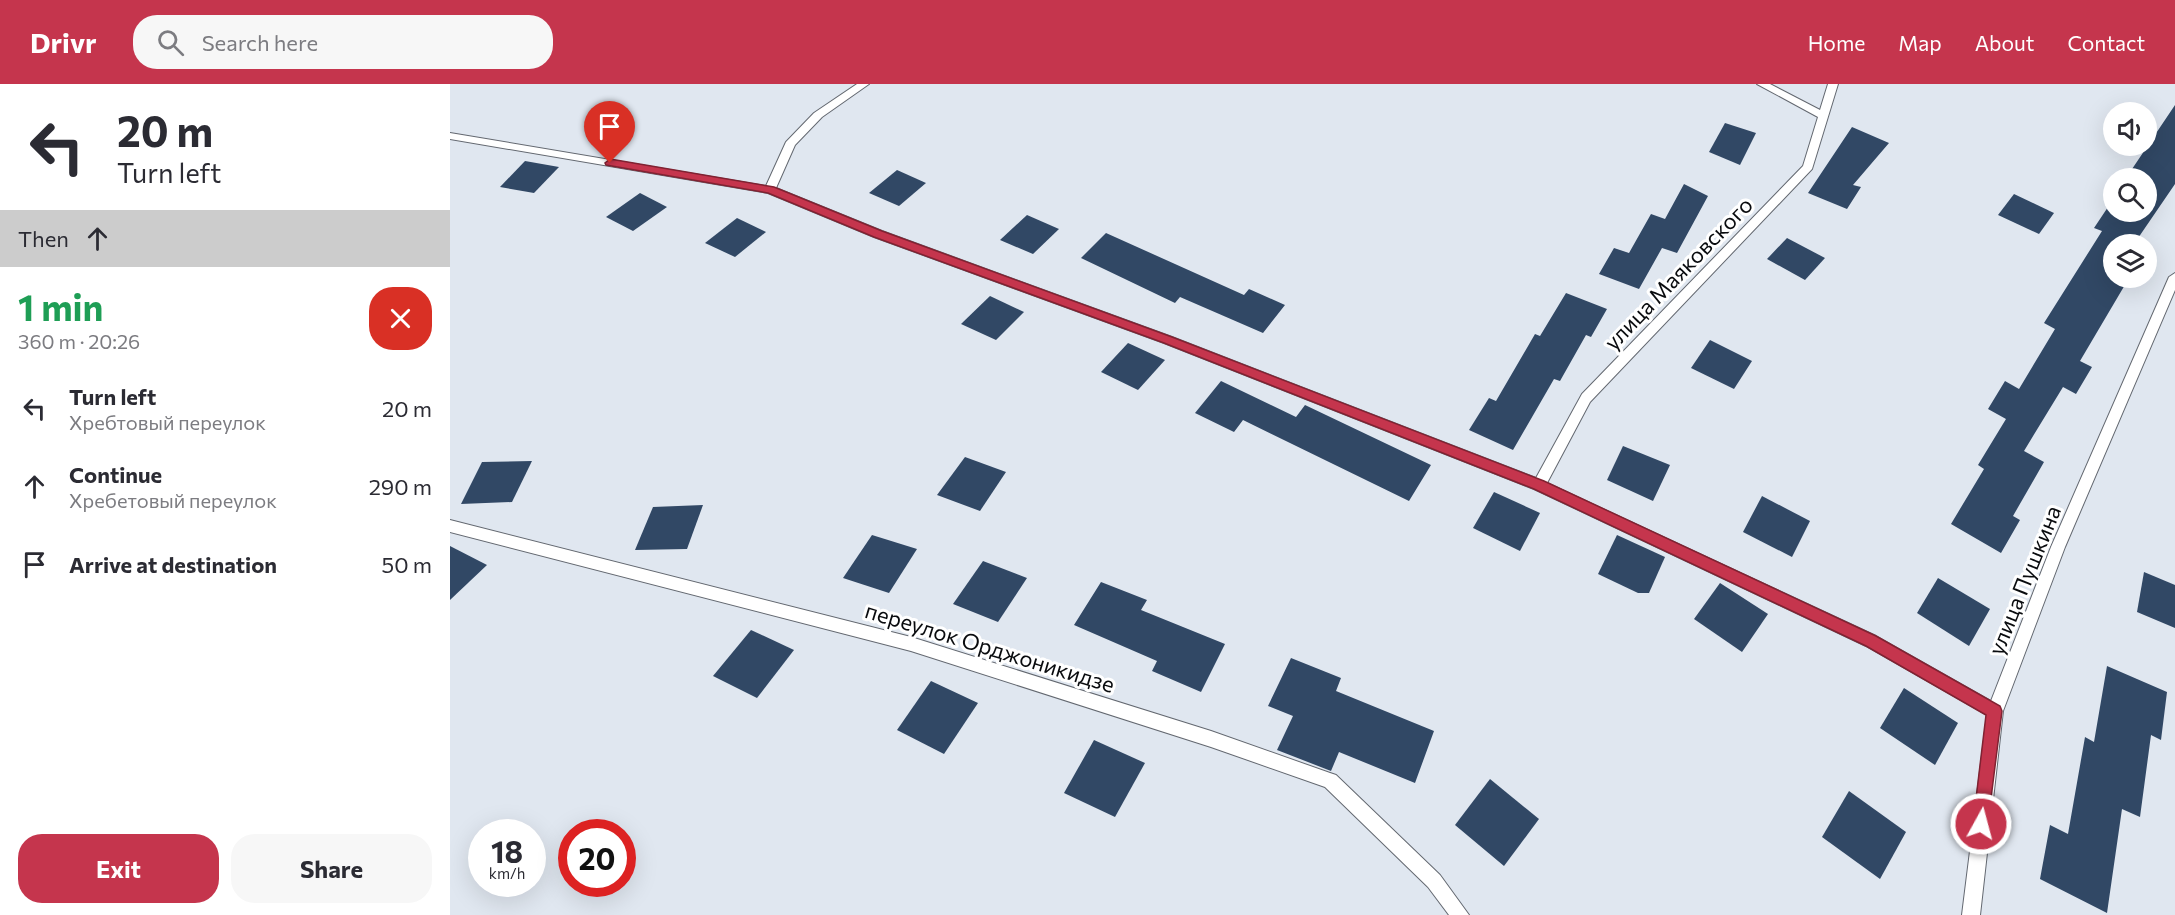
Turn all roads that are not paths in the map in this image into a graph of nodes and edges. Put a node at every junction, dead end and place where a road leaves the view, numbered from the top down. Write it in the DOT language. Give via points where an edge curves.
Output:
graph roads {
  1 [pos="864,84"];
  2 [pos="1762,84"];
  3 [pos="1833,84"];
  4 [pos="1823,115"];
  5 [pos="450,136"];
  6 [pos="770,190"];
  7 [pos="2175,278"];
  8 [pos="1539,485"];
  9 [pos="450,526"];
  10 [pos="1995,711"];
  11 [pos="1460,915"];
  12 [pos="1971,915"];
  1 -- 6 [label="lane" via="818,115 790,144"];
  2 -- 4 [label="lane"];
  3 -- 4 [label="lane, улица Маяковского"];
  4 -- 8 [label="lane, улица Маяковского" via="1808,167 1586,398"];
  5 -- 6 [label="lane"];
  6 -- 8 [label="lane"];
  7 -- 10 [label="lane, улица Пушкина" via="2058,548"];
  8 -- 10 [label="lane" via="1871,641"];
  9 -- 11 [label="lane, переулок Орджоникидзе" via="911,644 1211,738 1330,781 1434,881"];
  10 -- 12 [label="lane, улица Пушкина"];
}
